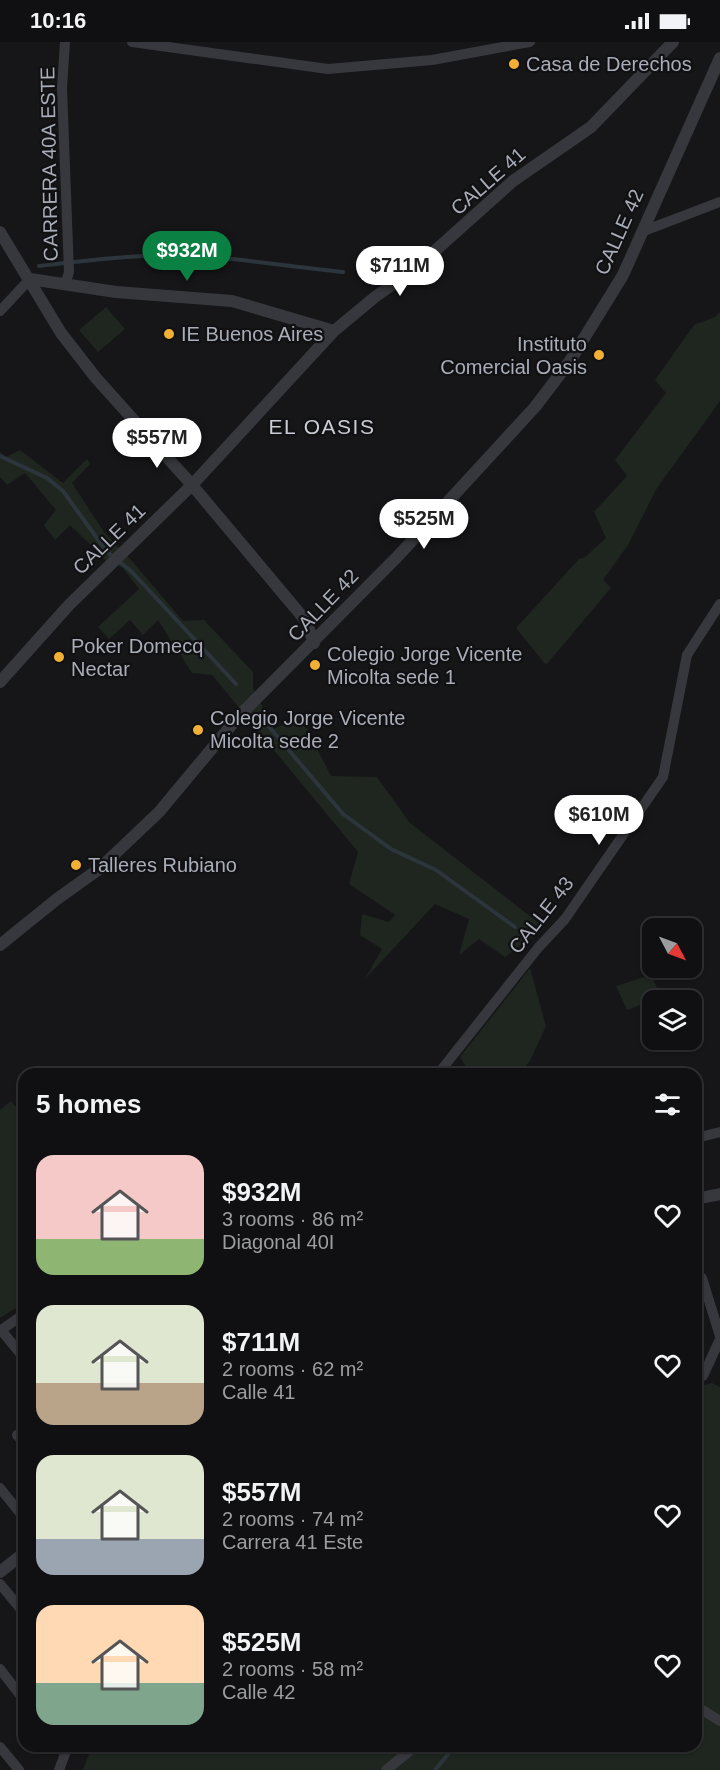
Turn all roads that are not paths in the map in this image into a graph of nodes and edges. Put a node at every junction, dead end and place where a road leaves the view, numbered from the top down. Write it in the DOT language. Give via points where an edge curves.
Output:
graph roads {
  1 [pos="65,42"];
  2 [pos="132,42"];
  3 [pos="530,42"];
  4 [pos="673,42"];
  5 [pos="720,58"];
  6 [pos="720,202"];
  7 [pos="0,232"];
  8 [pos="641,232"];
  9 [pos="30,279"];
  10 [pos="65,285"];
  11 [pos="0,311"];
  12 [pos="334,331"];
  13 [pos="192,485"];
  14 [pos="720,604"];
  15 [pos="314,643"];
  16 [pos="0,682"];
  17 [pos="0,945"];
  18 [pos="443,1068"];
  19 [pos="720,1132"];
  20 [pos="702,1136"];
  21 [pos="720,1194"];
  22 [pos="702,1198"];
  23 [pos="702,1278"];
  24 [pos="18,1318"];
  25 [pos="1,1330"];
  26 [pos="720,1337"];
  27 [pos="18,1351"];
  28 [pos="709,1363"];
  29 [pos="720,1369"];
  30 [pos="702,1373"];
  31 [pos="0,1488"];
  32 [pos="18,1510"];
  33 [pos="18,1558"];
  34 [pos="0,1572"];
  35 [pos="0,1584"];
  36 [pos="18,1606"];
  37 [pos="0,1670"];
  38 [pos="18,1692"];
  39 [pos="702,1710"];
  40 [pos="720,1721"];
  41 [pos="0,1747"];
  42 [pos="63,1752"];
  43 [pos="408,1752"];
  44 [pos="19,1770"];
  45 [pos="59,1770"];
  46 [pos="386,1770"];
  1 -- 10 [label="street, CARRERA 40A ESTE" via="62,88 69,272"];
  2 -- 3 [label="street" via="328,69 432,60"];
  4 -- 12 [label="street, CALLE 41" via="591,127 513,181 418,266"];
  5 -- 8 [label="street, CALLE 42"];
  6 -- 8 [label="street"];
  7 -- 9 [label="street"];
  8 -- 15 [label="street, CALLE 42" via="598,319 535,407"];
  9 -- 10 [label="street"];
  9 -- 11 [label="street"];
  9 -- 13 [label="street" via="61,333 96,378"];
  10 -- 12 [label="street" via="232,302"];
  12 -- 13 [label="street, CALLE 41"];
  13 -- 15 [label="street" via="306,621"];
  13 -- 16 [label="street, CALLE 41" via="124,550"];
  14 -- 18 [label="street, CALLE 43" via="687,655 663,777 565,918"];
  15 -- 17 [label="street, CALLE 42" via="239,716 159,812 99,869"];
  19 -- 20 [label="street"];
  21 -- 22 [label="street"];
  23 -- 26 [label="street"];
  24 -- 25 [label="street"];
  25 -- 27 [label="street"];
  26 -- 28 [label="street"];
  28 -- 29 [label="street"];
  28 -- 30 [label="street"];
  31 -- 32 [label="street"];
  33 -- 34 [label="street"];
  35 -- 36 [label="street"];
  37 -- 38 [label="street"];
  39 -- 40 [label="street"];
  41 -- 44 [label="street"];
  42 -- 45 [label="street"];
  43 -- 46 [label="street"];
}
